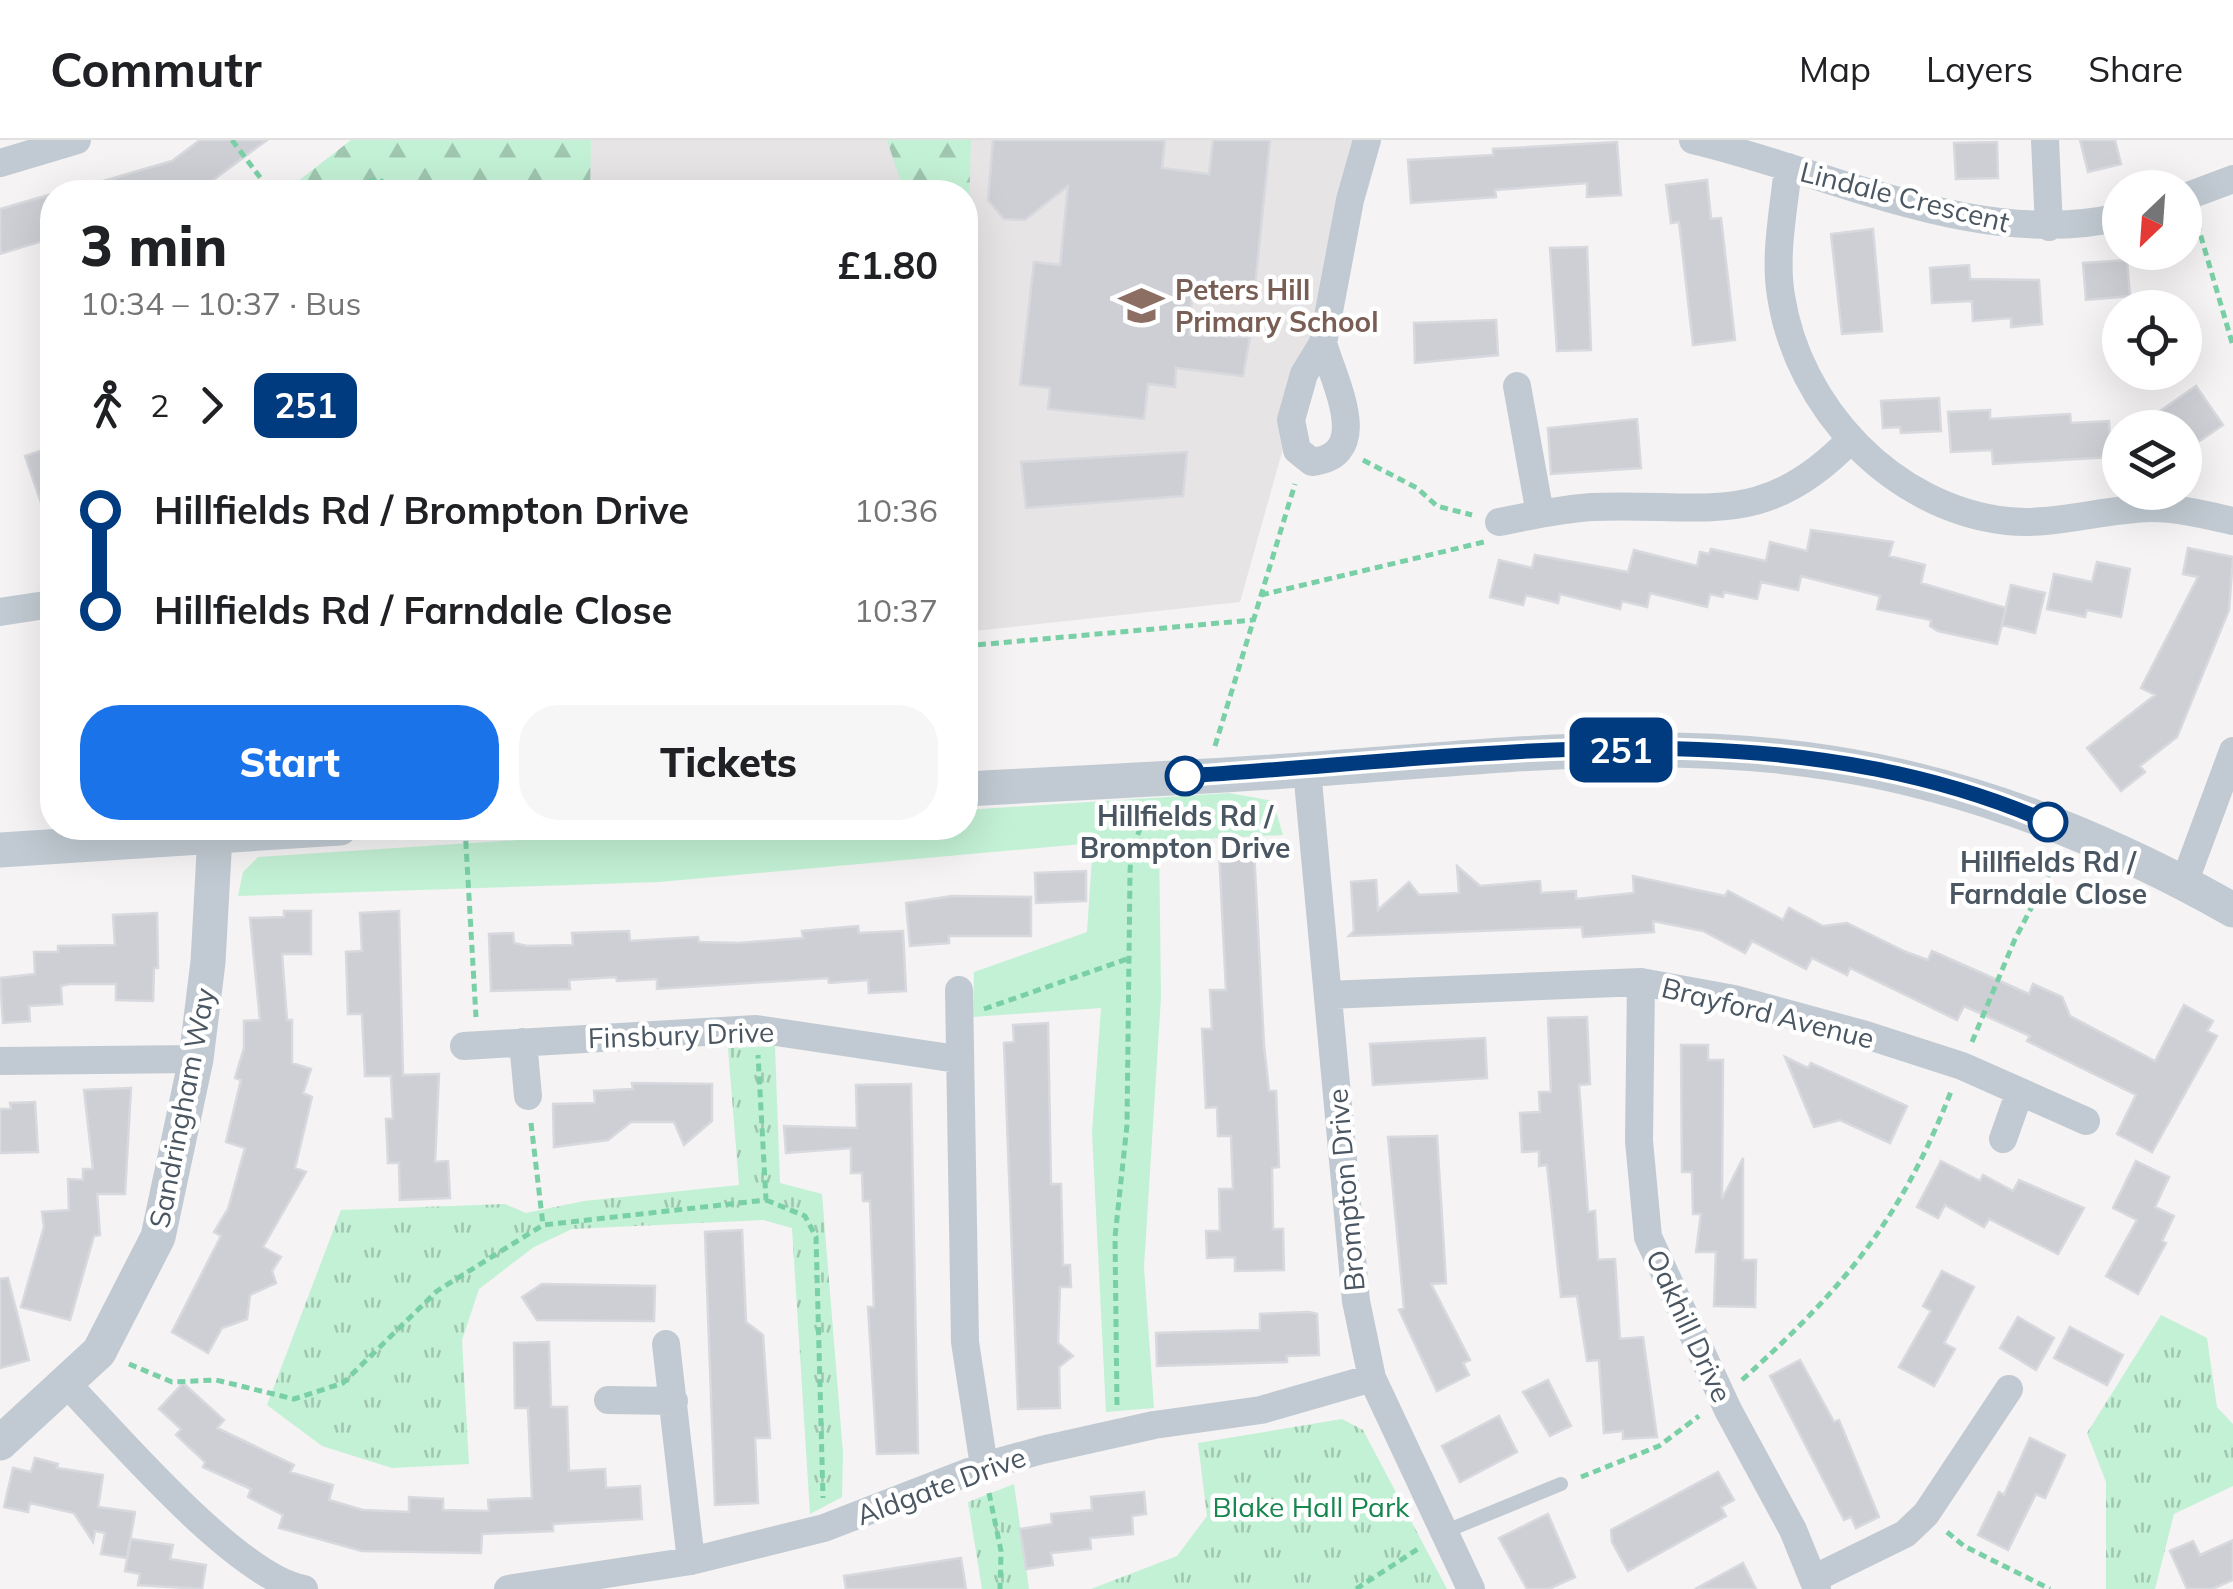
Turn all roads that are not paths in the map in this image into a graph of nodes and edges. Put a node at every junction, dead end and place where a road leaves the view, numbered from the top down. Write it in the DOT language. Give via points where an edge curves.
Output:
graph roads {
  1 [pos="77,140"];
  2 [pos="1367,140"];
  3 [pos="1693,140"];
  4 [pos="2045,140"];
  5 [pos="0,163"];
  6 [pos="1788,167"];
  7 [pos="2233,179"];
  8 [pos="2202,191"];
  9 [pos="2102,220"];
  10 [pos="2049,227"];
  11 [pos="1324,344"];
  12 [pos="1517,386"];
  13 [pos="1851,439"];
  14 [pos="1540,514"];
  15 [pos="2233,520"];
  16 [pos="1500,522"];
  17 [pos="40,606"];
  18 [pos="0,612"];
  19 [pos="2233,752"];
  20 [pos="1307,770"];
  21 [pos="978,788"];
  22 [pos="143,840"];
  23 [pos="215,840"];
  24 [pos="0,850"];
  25 [pos="2184,883"];
  26 [pos="2233,910"];
  27 [pos="1641,982"];
  28 [pos="1328,995"];
  29 [pos="959,1002"];
  30 [pos="523,1042"];
  31 [pos="471,1045"];
  32 [pos="957,1059"];
  33 [pos="196,1060"];
  34 [pos="0,1061"];
  35 [pos="2019,1094"];
  36 [pos="528,1096"];
  37 [pos="2086,1121"];
  38 [pos="2004,1139"];
  39 [pos="666,1344"];
  40 [pos="1372,1378"];
  41 [pos="67,1384"];
  42 [pos="2009,1389"];
  43 [pos="608,1400"];
  44 [pos="674,1401"];
  45 [pos="0,1443"];
  46 [pos="984,1466"];
  47 [pos="1561,1484"];
  48 [pos="1444,1532"];
  49 [pos="692,1560"];
  50 [pos="1816,1583"];
  51 [pos="551,1585"];
  52 [pos="290,1588"];
  53 [pos="508,1589"];
  54 [pos="1471,1589"];
  1 -- 5 [label="street"];
  2 -- 11 [label="street"];
  3 -- 6 [label="street, Lindale Crescent"];
  4 -- 10 [label="street"];
  6 -- 10 [label="street, Lindale Crescent" via="1995,224"];
  6 -- 13 [label="street" via="1780,294 1812,388"];
  7 -- 8 [label="street"];
  9 -- 10 [label="street, Lindale Crescent"];
  11 -- 11 [label="street" via="1304,374 1291,420 1292,440 1312,462 1342,451 1347,420"];
  12 -- 14 [label="street"];
  13 -- 14 [label="street" via="1805,481 1755,503"];
  13 -- 15 [label="street" via="1911,488 1982,516 2032,521 2151,508"];
  14 -- 16 [label="street"];
  17 -- 18 [label="street"];
  19 -- 25 [label="street"];
  20 -- 21 [label="street"];
  20 -- 25 [label="street" via="1554,751 1714,749 1832,763 2026,813"];
  20 -- 28 [label="street, Brompton Drive"];
  22 -- 24 [label="street"];
  23 -- 33 [label="street, Sandringham Way"];
  25 -- 26 [label="street"];
  27 -- 28 [label="street, Brayford Avenue"];
  27 -- 35 [label="street, Brayford Avenue" via="1734,999 1962,1066"];
  27 -- 50 [label="street, Oakhill Drive" via="1638,1140 1648,1237"];
  28 -- 40 [label="street, Brompton Drive" via="1356,1301"];
  29 -- 32 [label="street"];
  30 -- 31 [label="street, Finsbury Drive"];
  30 -- 32 [label="street, Finsbury Drive" via="756,1028"];
  30 -- 36 [label="street"];
  32 -- 46 [label="street" via="965,1342"];
  33 -- 34 [label="street"];
  33 -- 41 [label="street, Sandringham Way" via="158,1237 99,1352"];
  35 -- 37 [label="street, Brayford Avenue"];
  35 -- 38 [label="street"];
  39 -- 44 [label="street"];
  40 -- 46 [label="street, Aldgate Drive" via="1261,1410 1118,1433"];
  40 -- 48 [label="street, Brompton Drive"];
  41 -- 45 [label="street, Sandringham Way"];
  41 -- 52 [label="street" via="226,1542"];
  42 -- 50 [label="street" via="1926,1514 1904,1534"];
  43 -- 44 [label="street"];
  44 -- 49 [label="street"];
  46 -- 49 [label="street, Aldgate Drive" via="824,1528"];
  47 -- 48 [label="lane"];
  48 -- 54 [label="street, Brompton Drive"];
  49 -- 51 [label="street, Aldgate Drive"];
  51 -- 53 [label="street, Aldgate Drive"];
}
